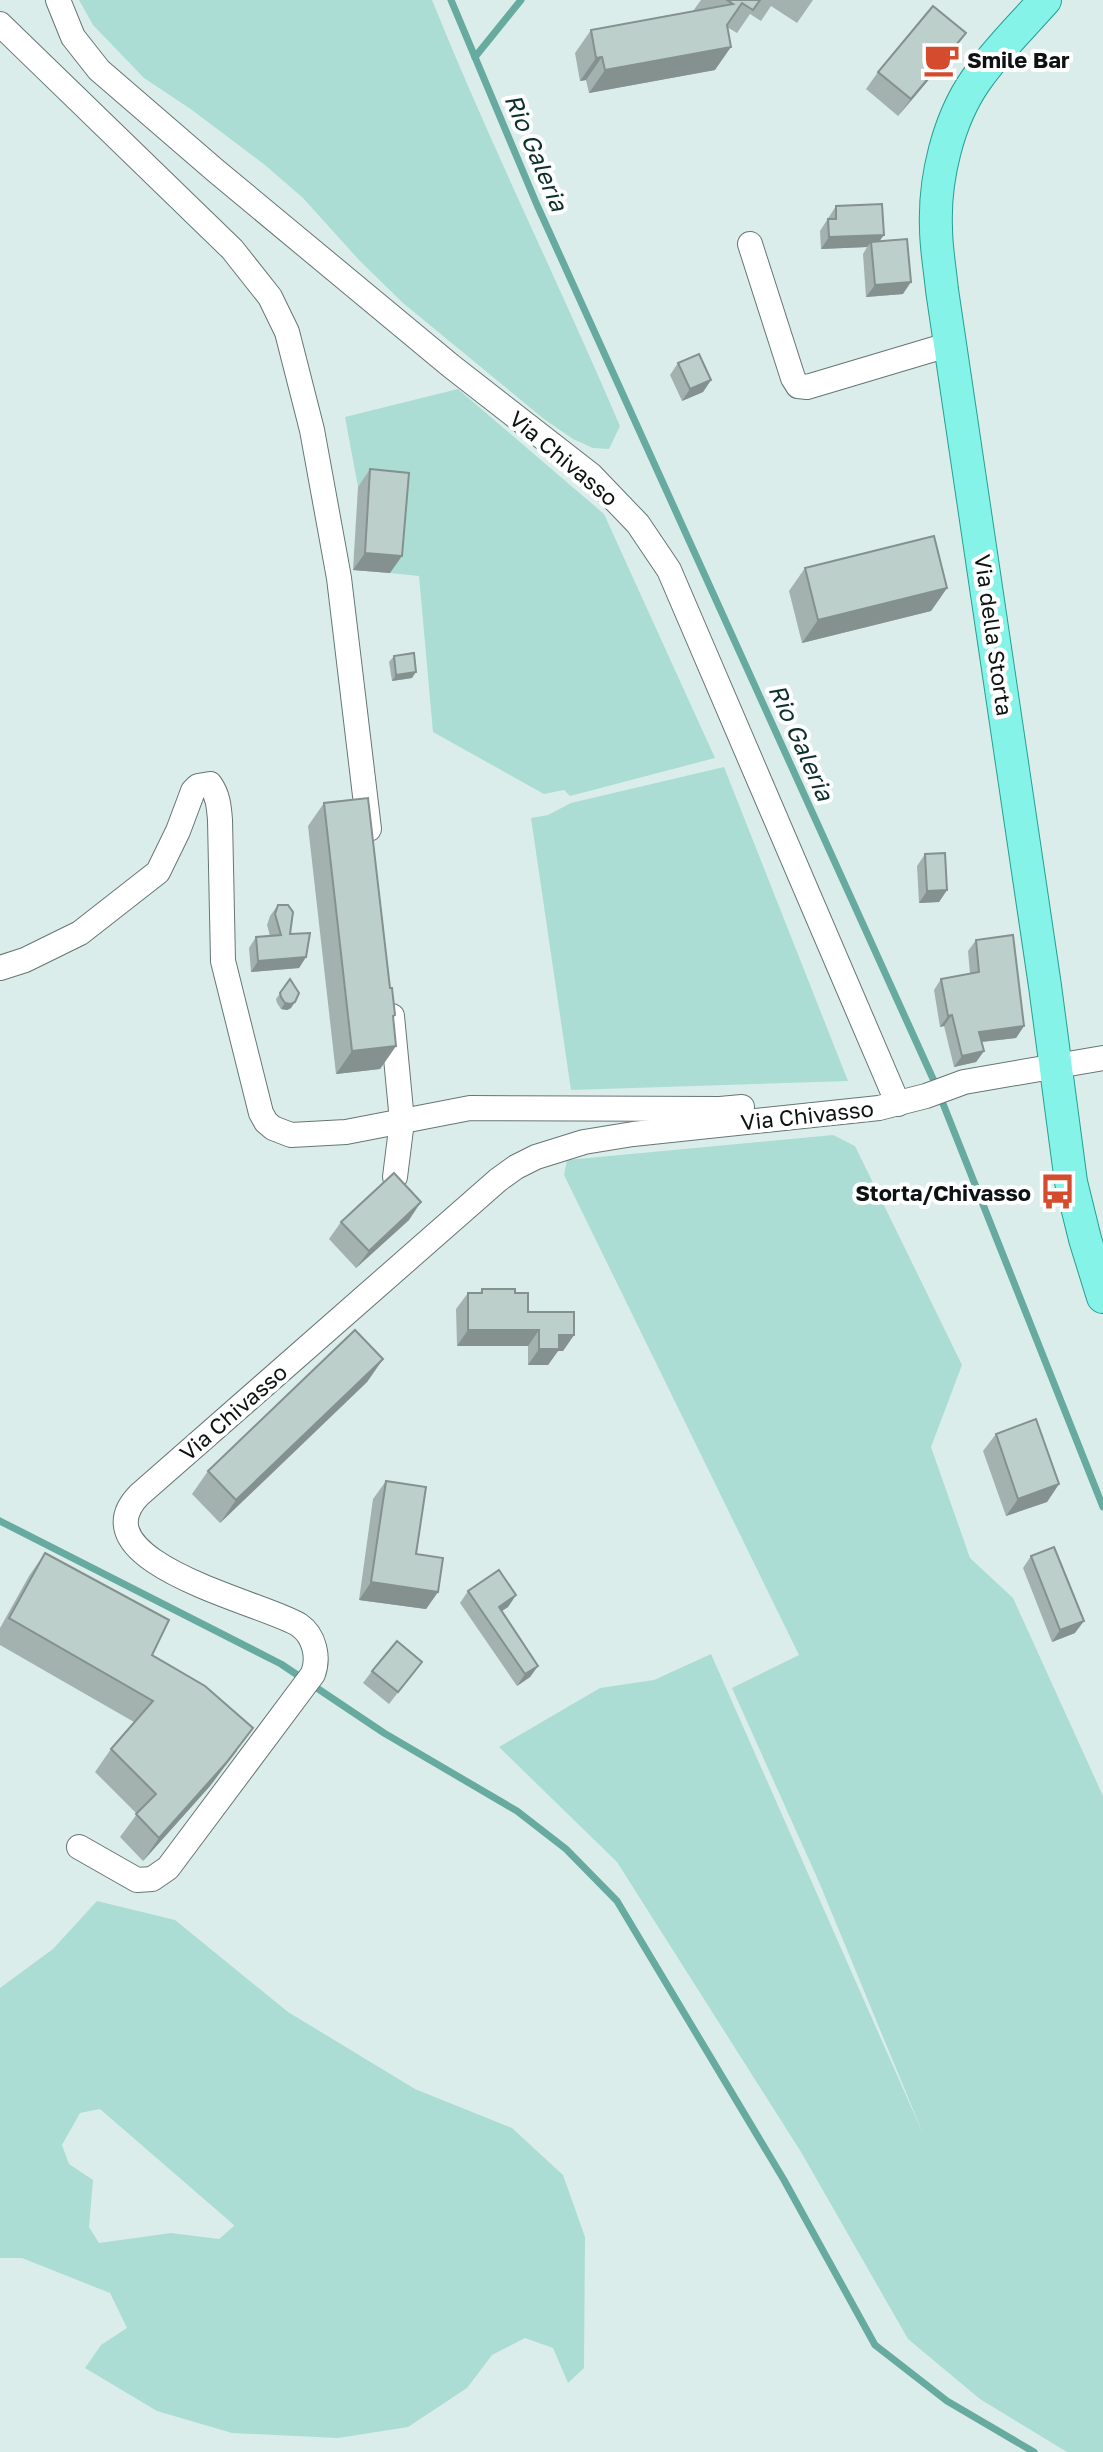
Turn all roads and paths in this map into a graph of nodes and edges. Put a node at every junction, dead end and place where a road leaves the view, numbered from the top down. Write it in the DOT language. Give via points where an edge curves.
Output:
graph roads {
  1 [pos="58,0"];
  2 [pos="1045,0"];
  3 [pos="0,24"];
  4 [pos="750,244"];
  5 [pos="951,344"];
  6 [pos="372,857"];
  7 [pos="0,968"];
  8 [pos="389,995"];
  9 [pos="1103,1058"];
  10 [pos="1056,1067"];
  11 [pos="898,1104"];
  12 [pos="402,1121"];
  13 [pos="395,1177"];
  14 [pos="1103,1297"];
  15 [pos="79,1847"];
  1 -- 11 [label="street, Via Chivasso" via="73,37 99,70 439,356 591,475 638,524 669,570"];
  2 -- 5 [label="main road, Via della Storta" via="975,82 947,147 937,190 936,228"];
  3 -- 6 [label="street" via="232,249 270,297 287,332 312,430 339,578"];
  4 -- 5 [label="street" via="798,386"];
  5 -- 10 [label="main road, Via della Storta"];
  7 -- 12 [label="street" via="80,933 158,872 193,791 210,784 219,805 223,961 266,1122 291,1135"];
  8 -- 12 [label="street"];
  9 -- 10 [label="street, Via Chivasso"];
  10 -- 11 [label="street, Via Chivasso" via="964,1082"];
  10 -- 14 [label="main road, Via della Storta" via="1071,1182"];
  11 -- 12 [label="street" via="877,1096 720,1109 470,1108"];
  11 -- 15 [label="street, Via Chivasso" via="606,1138 560,1148 516,1167 133,1501 126,1523 140,1549 180,1577 299,1625 317,1659 315,1671 157,1877 137,1880"];
  12 -- 13 [label="street"];
}
